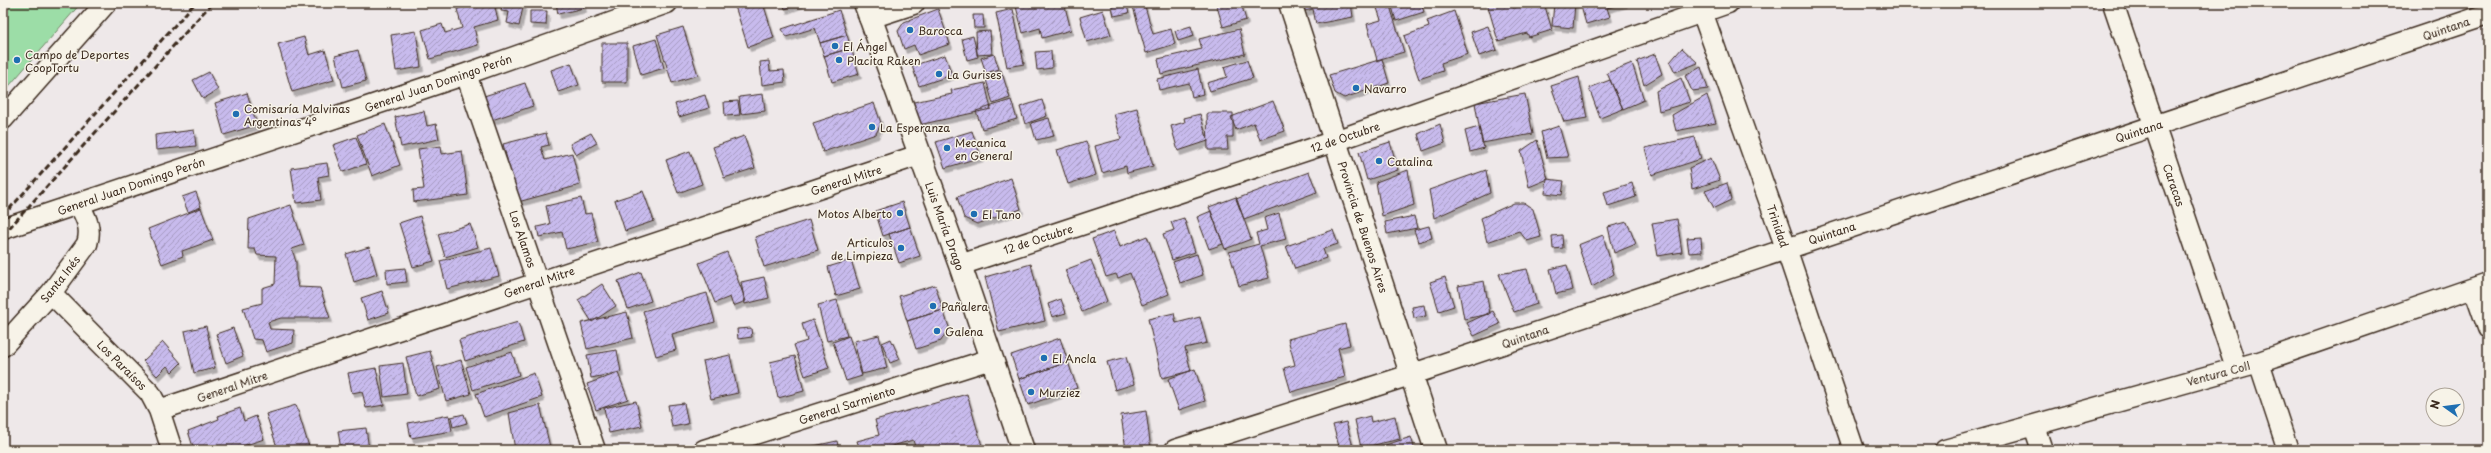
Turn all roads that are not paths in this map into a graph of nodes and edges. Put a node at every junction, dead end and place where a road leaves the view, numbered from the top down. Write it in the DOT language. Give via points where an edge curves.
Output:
graph roads {
  1 [pos="106,3"];
  2 [pos="667,3"];
  3 [pos="913,3"];
  4 [pos="1290,3"];
  5 [pos="1728,3"];
  6 [pos="2113,3"];
  7 [pos="1701,7"];
  8 [pos="868,10"];
  9 [pos="2488,14"];
  10 [pos="466,74"];
  11 [pos="3,119"];
  12 [pos="2154,126"];
  13 [pos="1335,141"];
  14 [pos="919,155"];
  15 [pos="79,204"];
  16 [pos="3,230"];
  17 [pos="1786,248"];
  18 [pos="960,265"];
  19 [pos="538,282"];
  20 [pos="2481,286"];
  21 [pos="51,293"];
  22 [pos="2488,328"];
  23 [pos="3,346"];
  24 [pos="990,359"];
  25 [pos="2259,362"];
  26 [pos="2236,367"];
  27 [pos="1410,375"];
  28 [pos="158,410"];
  29 [pos="2034,426"];
  30 [pos="172,450"];
  31 [pos="595,450"];
  32 [pos="704,450"];
  33 [pos="1023,450"];
  34 [pos="1175,450"];
  35 [pos="1436,450"];
  36 [pos="1854,450"];
  37 [pos="1945,450"];
  38 [pos="2042,450"];
  39 [pos="2288,450"];
  1 -- 11 [label="street"];
  2 -- 10 [label="street, General Juan Domingo Perón"];
  3 -- 8 [label="street"];
  4 -- 13 [label="street, Provincia de Buenos Aires"];
  5 -- 7 [label="street, 12 de Octubre"];
  6 -- 12 [label="street, Caracas"];
  7 -- 13 [label="street, 12 de Octubre"];
  7 -- 17 [label="street, Trinidad"];
  8 -- 14 [label="street, Luis María Drago"];
  9 -- 12 [label="street, Quintana"];
  10 -- 15 [label="street, General Juan Domingo Perón"];
  10 -- 19 [label="street, Los Alamos"];
  12 -- 17 [label="street, Quintana"];
  12 -- 26 [label="street, Caracas"];
  13 -- 18 [label="street, 12 de Octubre"];
  13 -- 27 [label="street, Provincia de Buenos Aires"];
  14 -- 18 [label="street, Luis María Drago"];
  14 -- 19 [label="street, General Mitre"];
  15 -- 16 [label="street, General Juan Domingo Perón"];
  15 -- 21 [label="street, Santa Inés" via="89,224 87,244"];
  17 -- 27 [label="street, Quintana"];
  17 -- 36 [label="street, Trinidad"];
  18 -- 24 [label="street, Luis María Drago"];
  19 -- 28 [label="street, General Mitre"];
  19 -- 31 [label="street, Los Alamos"];
  20 -- 22 [label="street"];
  20 -- 25 [label="street, Ventura Coll"];
  21 -- 23 [label="street, Santa Inés"];
  21 -- 28 [label="street, Los Paraísos" via="150,393"];
  24 -- 32 [label="street, General Sarmiento"];
  24 -- 33 [label="street, Luis María Drago"];
  25 -- 26 [label="street, Ventura Coll"];
  25 -- 39 [label="street"];
  26 -- 29 [label="street, Ventura Coll"];
  27 -- 34 [label="street, Quintana"];
  27 -- 35 [label="street, Provincia de Buenos Aires"];
  28 -- 30 [label="street, Los Paraísos"];
  29 -- 37 [label="street, Ventura Coll"];
  29 -- 38 [label="street"];
}
